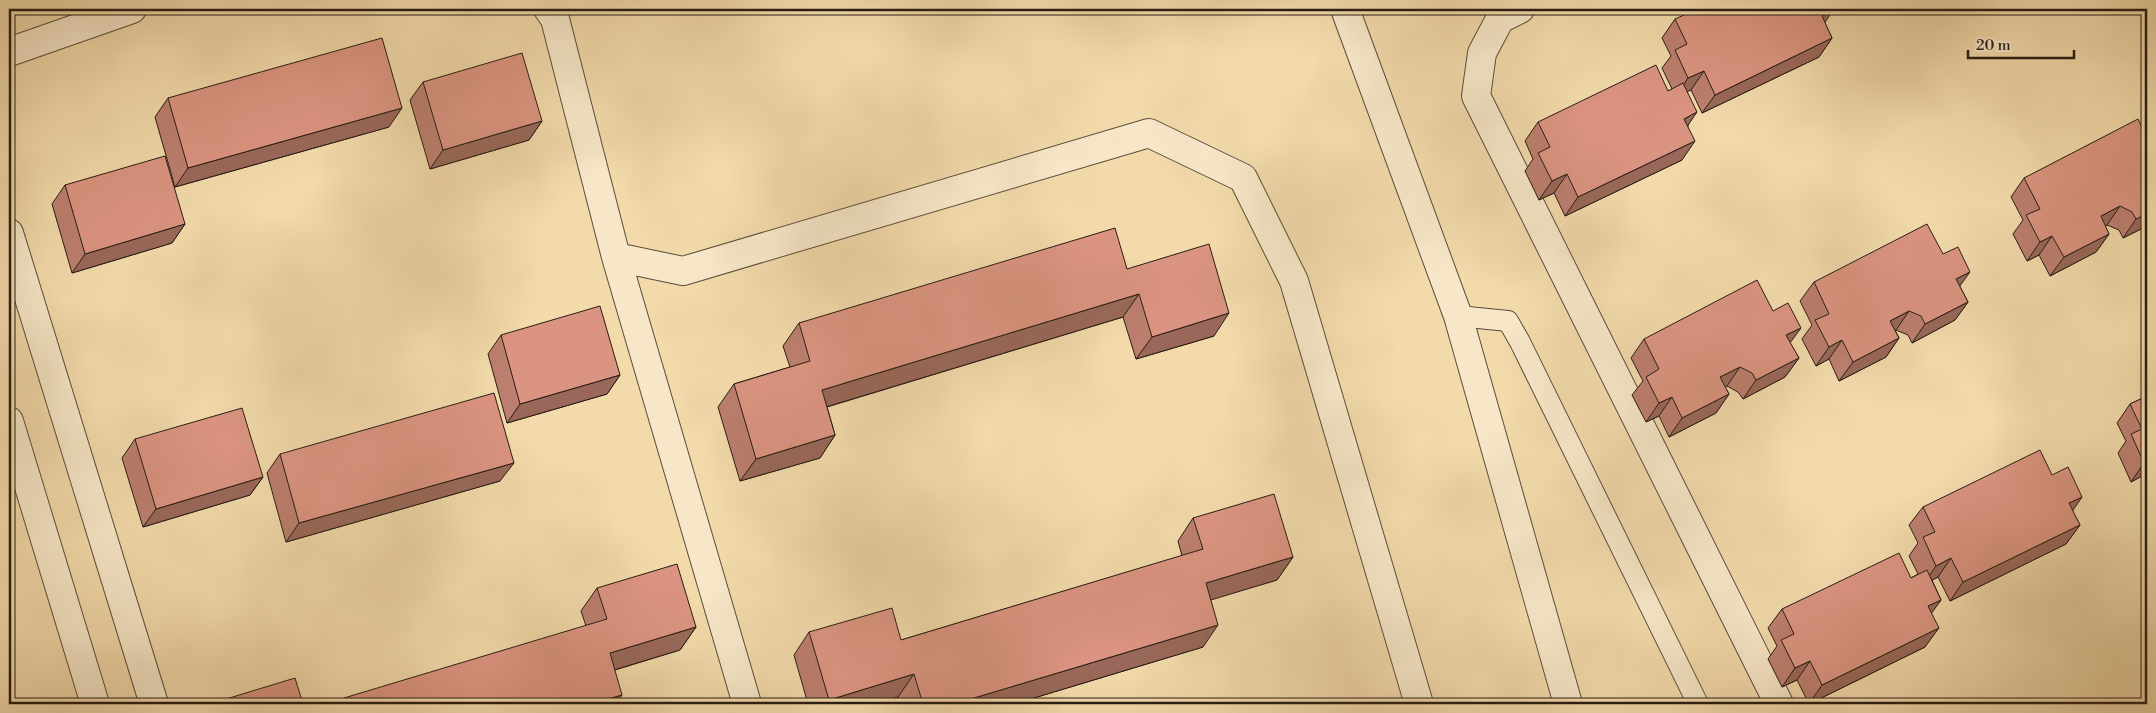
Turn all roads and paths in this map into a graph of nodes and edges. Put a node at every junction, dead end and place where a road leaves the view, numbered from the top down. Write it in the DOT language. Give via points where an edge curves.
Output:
graph roads {
  1 [pos="132,9"];
  2 [pos="548,9"];
  3 [pos="1345,9"];
  4 [pos="1520,9"];
  5 [pos="9,52"];
  6 [pos="9,232"];
  7 [pos="616,257"];
  8 [pos="1458,316"];
  9 [pos="9,420"];
  10 [pos="95,704"];
  11 [pos="154,704"];
  12 [pos="747,704"];
  13 [pos="1418,704"];
  14 [pos="1568,704"];
  15 [pos="1698,704"];
  16 [pos="1779,704"];
  1 -- 5 [label="street"];
  2 -- 7 [label="street" via="555,19"];
  3 -- 8 [label="street"];
  4 -- 16 [label="street" via="1500,19 1482,54 1476,96"];
  6 -- 11 [label="street"];
  7 -- 12 [label="street"];
  7 -- 13 [label="street" via="683,271 1149,133 1243,178 1294,281"];
  8 -- 14 [label="street"];
  8 -- 15 [label="lane" via="1508,321"];
  9 -- 10 [label="street"];
}
